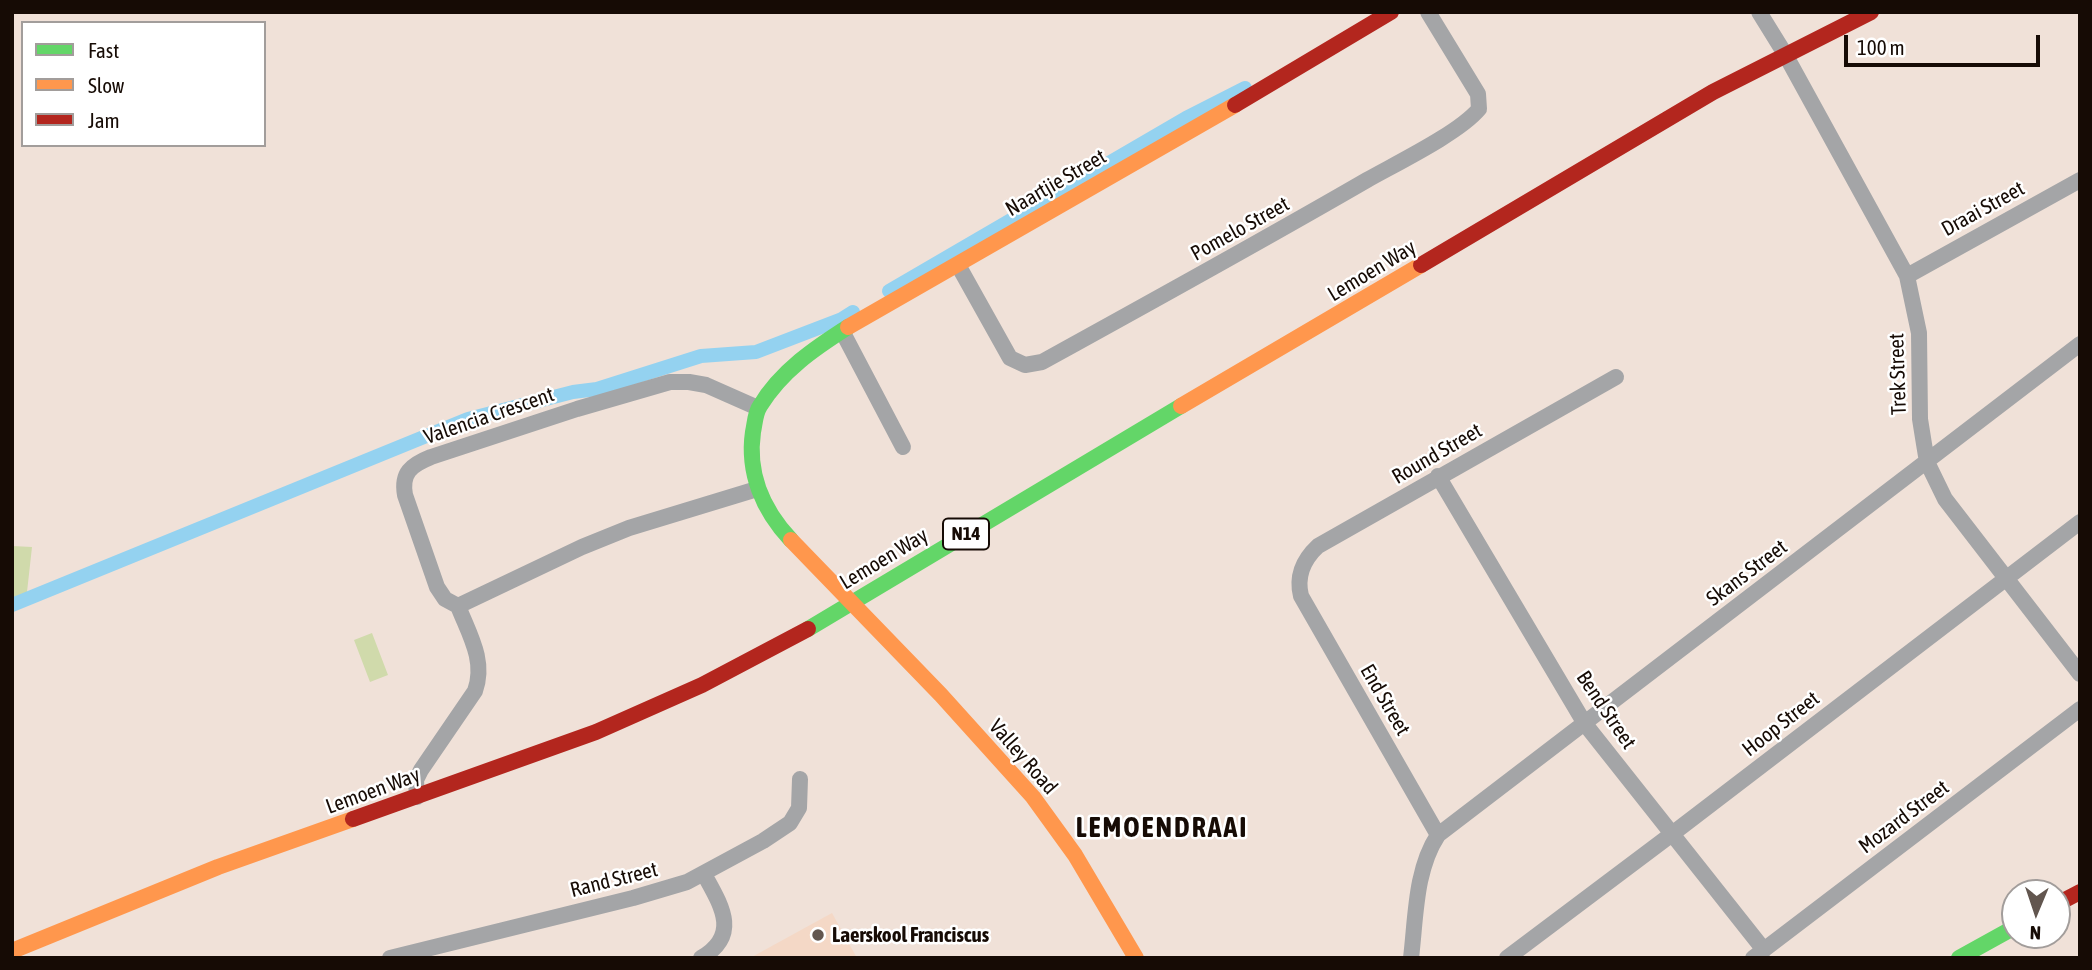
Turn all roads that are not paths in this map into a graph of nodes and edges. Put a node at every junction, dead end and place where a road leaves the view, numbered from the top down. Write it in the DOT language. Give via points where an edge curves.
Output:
graph roads {
  1 [pos="1391,12"];
  2 [pos="1428,12"];
  3 [pos="1759,12"];
  4 [pos="1871,12"];
  5 [pos="1785,54"];
  6 [pos="2080,180"];
  7 [pos="958,265"];
  8 [pos="1907,276"];
  9 [pos="842,331"];
  10 [pos="2080,344"];
  11 [pos="1616,377"];
  12 [pos="758,408"];
  13 [pos="904,447"];
  14 [pos="1927,462"];
  15 [pos="1438,477"];
  16 [pos="757,489"];
  17 [pos="2080,522"];
  18 [pos="2005,579"];
  19 [pos="1298,585"];
  20 [pos="851,604"];
  21 [pos="458,606"];
  22 [pos="2080,674"];
  23 [pos="2080,709"];
  24 [pos="1585,724"];
  25 [pos="800,779"];
  26 [pos="417,797"];
  27 [pos="1672,834"];
  28 [pos="1438,835"];
  29 [pos="704,874"];
  30 [pos="2001,935"];
  31 [pos="12,951"];
  32 [pos="1758,954"];
  33 [pos="390,958"];
  34 [pos="701,958"];
  35 [pos="1136,958"];
  36 [pos="1411,958"];
  37 [pos="1507,958"];
  38 [pos="1959,958"];
  1 -- 7 [label="main road, Naartjie Street" via="1319,59"];
  2 -- 7 [label="street, Pomelo Street" via="1478,94 1479,109 1474,115 1248,249 1042,362 1025,365 1010,358"];
  3 -- 5 [label="street, Trek Street"];
  4 -- 5 [label="main road, Lemoen Way / N14"];
  5 -- 8 [label="street, Trek Street"];
  5 -- 20 [label="main road, Lemoen Way / N14" via="1713,92"];
  6 -- 8 [label="street, Draai Street"];
  7 -- 9 [label="main road, Naartjie Street"];
  8 -- 14 [label="street, Trek Street" via="1919,333 1920,419"];
  9 -- 12 [label="main road, Naartjie Street" via="780,377"];
  9 -- 13 [label="street"];
  10 -- 14 [label="street, Skans Street"];
  11 -- 15 [label="street, Round Street"];
  12 -- 16 [label="main road" via="750,458"];
  12 -- 21 [label="street, Valencia Crescent" via="706,385 670,382 481,439 410,467 404,478 405,495 437,587"];
  14 -- 18 [label="street, Trek Street" via="1945,499"];
  14 -- 24 [label="street, Skans Street"];
  15 -- 19 [label="street, Round Street" via="1318,546 1307,556"];
  15 -- 24 [label="street, Bend Street"];
  16 -- 20 [label="main road" via="782,530"];
  16 -- 21 [label="street" via="629,528"];
  17 -- 18 [label="street, Hoop Street"];
  18 -- 22 [label="street, Trek Street"];
  18 -- 27 [label="street, Hoop Street"];
  19 -- 28 [label="street, End Street"];
  20 -- 26 [label="main road, Lemoen Way / N14" via="702,685 596,732"];
  20 -- 35 [label="main road, Valley Road" via="1034,799 1087,875"];
  21 -- 26 [label="street" via="480,678 421,770"];
  23 -- 32 [label="street, Mozard Street"];
  24 -- 27 [label="street, Bend Street"];
  24 -- 28 [label="street, Skans Street"];
  25 -- 29 [label="street, Rand Street" via="799,808 790,823"];
  26 -- 31 [label="main road, Lemoen Way / N14" via="218,867"];
  27 -- 32 [label="street, Bend Street"];
  27 -- 37 [label="street, Hoop Street"];
  28 -- 36 [label="street" via="1422,871"];
  29 -- 33 [label="street, Rand Street" via="658,891"];
  29 -- 34 [label="street" via="725,925 720,941"];
  30 -- 38 [label="main road"];
}
